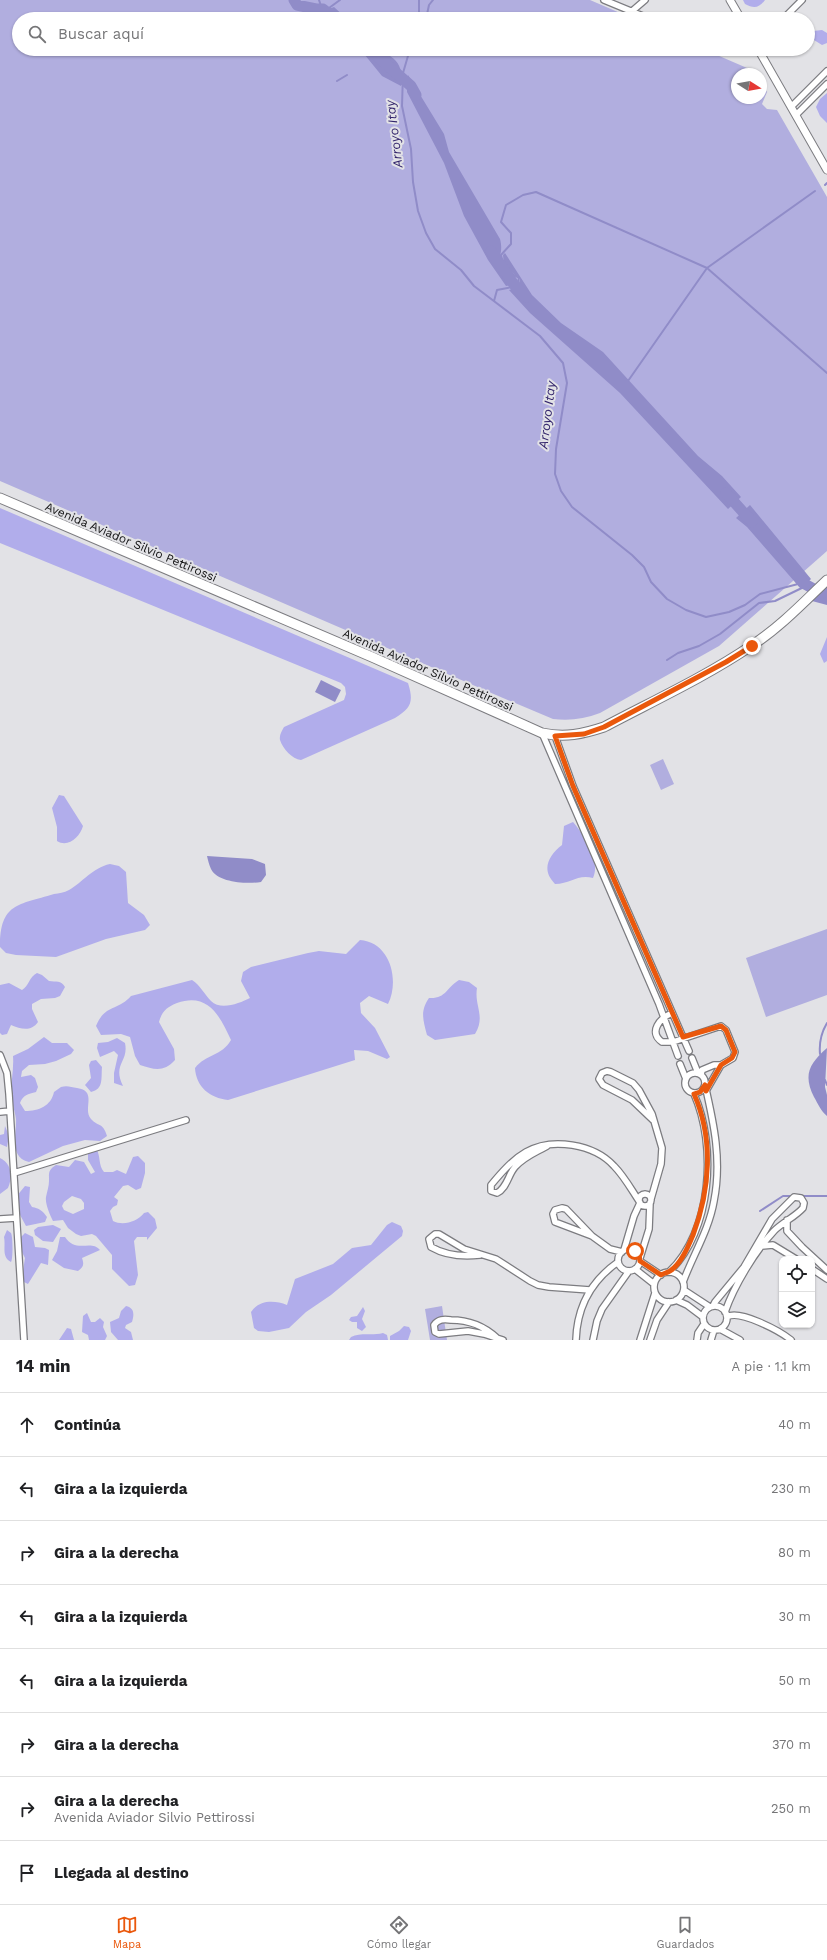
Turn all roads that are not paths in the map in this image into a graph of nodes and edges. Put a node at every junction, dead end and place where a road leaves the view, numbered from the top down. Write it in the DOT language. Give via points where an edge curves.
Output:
graph roads {
  1 [pos="604,0"];
  2 [pos="644,0"];
  3 [pos="730,0"];
  4 [pos="799,1"];
  5 [pos="631,12"];
  6 [pos="737,12"];
  7 [pos="789,12"];
  8 [pos="762,56"];
  9 [pos="827,70"];
  10 [pos="827,84"];
  11 [pos="791,107"];
  12 [pos="796,116"];
  13 [pos="827,170"];
  14 [pos="0,498"];
  15 [pos="827,580"];
  16 [pos="542,733"];
  17 [pos="555,736"];
  18 [pos="631,920"];
  19 [pos="624,924"];
  20 [pos="672,1012"];
  21 [pos="663,1017"];
  22 [pos="683,1037"];
  23 [pos="673,1042"];
  24 [pos="689,1050"];
  25 [pos="0,1055"];
  26 [pos="678,1056"];
  27 [pos="692,1058"];
  28 [pos="680,1064"];
  29 [pos="721,1065"];
  30 [pos="700,1074"];
  31 [pos="686,1078"];
  32 [pos="706,1088"];
  33 [pos="694,1094"];
  34 [pos="10,1111"];
  35 [pos="0,1112"];
  36 [pos="186,1120"];
  37 [pos="653,1120"];
  38 [pos="547,1146"];
  39 [pos="14,1172"];
  40 [pos="656,1180"];
  41 [pos="631,1191"];
  42 [pos="643,1194"];
  43 [pos="650,1201"];
  44 [pos="639,1202"];
  45 [pos="16,1218"];
  46 [pos="0,1219"];
  47 [pos="787,1220"];
  48 [pos="592,1236"];
  49 [pos="762,1246"];
  50 [pos="610,1249"];
  51 [pos="623,1251"];
  52 [pos="480,1255"];
  53 [pos="791,1256"];
  54 [pos="640,1260"];
  55 [pos="618,1261"];
  56 [pos="632,1270"];
  57 [pos="827,1270"];
  58 [pos="815,1271"];
  59 [pos="669,1272"];
  60 [pos="661,1275"];
  61 [pos="827,1279"];
  62 [pos="683,1282"];
  63 [pos="654,1284"];
  64 [pos="576,1290"];
  65 [pos="590,1290"];
  66 [pos="684,1290"];
  67 [pos="655,1293"];
  68 [pos="585,1299"];
  69 [pos="676,1300"];
  70 [pos="670,1302"];
  71 [pos="711,1307"];
  72 [pos="726,1314"];
  73 [pos="703,1317"];
  74 [pos="704,1324"];
  75 [pos="717,1330"];
  76 [pos="500,1339"];
  77 [pos="24,1340"];
  78 [pos="576,1340"];
  79 [pos="593,1340"];
  80 [pos="640,1340"];
  81 [pos="650,1340"];
  82 [pos="697,1340"];
  83 [pos="711,1340"];
  84 [pos="740,1340"];
  85 [pos="791,1340"];
  1 -- 5 [label="street"];
  2 -- 5 [label="street"];
  3 -- 6 [label="street"];
  4 -- 7 [label="street"];
  8 -- 11 [label="street"];
  9 -- 11 [label="street"];
  10 -- 12 [label="street"];
  11 -- 12 [label="street"];
  12 -- 13 [label="street"];
  14 -- 16 [label="main road, Avenida Aviador Silvio Pettirossi" via="372,657"];
  15 -- 17 [label="main road, Avenida Aviador Silvio Pettirossi" via="752,646 604,727 584,734"];
  16 -- 17 [label="main road, Avenida Aviador Silvio Pettirossi"];
  16 -- 19 [label="street"];
  17 -- 18 [label="street" via="573,786"];
  18 -- 19 [label="street"];
  18 -- 20 [label="street"];
  19 -- 21 [label="street"];
  20 -- 21 [label="street"];
  20 -- 22 [label="street"];
  21 -- 23 [label="street"];
  21 -- 23 [label="street" via="655,1034 662,1042"];
  22 -- 23 [label="street"];
  22 -- 24 [label="street"];
  22 -- 29 [label="street" via="718,1026 724,1028 735,1052 732,1058"];
  23 -- 26 [label="street"];
  25 -- 34 [label="street" via="7,1073"];
  27 -- 30 [label="street"];
  28 -- 31 [label="street"];
  29 -- 30 [label="street" via="702,1070"];
  29 -- 32 [label="street"];
  30 -- 31 [label="street" via="692,1073"];
  30 -- 32 [label="street"];
  31 -- 33 [label="street" via="684,1084 687,1090"];
  32 -- 33 [label="street"];
  32 -- 62 [label="street" via="715,1126 718,1167 716,1188 704,1232"];
  33 -- 59 [label="street" via="705,1128 708,1167 706,1187 700,1215 690,1242"];
  34 -- 35 [label="street"];
  34 -- 39 [label="street"];
  36 -- 39 [label="street"];
  37 -- 37 [label="street" via="649,1106 633,1083 611,1072 602,1073 599,1079 603,1085 632,1100"];
  37 -- 40 [label="street" via="659,1132 662,1148"];
  38 -- 38 [label="street" via="535,1148 513,1161 490,1185 491,1191 497,1193 503,1190 513,1169 523,1159"];
  38 -- 41 [label="street" via="578,1146 603,1156 614,1165"];
  39 -- 45 [label="street"];
  40 -- 42 [label="street"];
  40 -- 43 [label="street"];
  41 -- 42 [label="street"];
  41 -- 44 [label="street"];
  42 -- 43 [label="street" via="648,1195"];
  42 -- 44 [label="street"];
  43 -- 44 [label="street" via="643,1206"];
  43 -- 54 [label="street" via="649,1229"];
  44 -- 51 [label="street"];
  45 -- 46 [label="street"];
  45 -- 77 [label="street"];
  47 -- 49 [label="street"];
  47 -- 57 [label="street" via="787,1231"];
  47 -- 71 [label="street" via="803,1208 801,1198 794,1197 777,1213 744,1267"];
  48 -- 48 [label="street" via="566,1209 555,1210 555,1222"];
  48 -- 50 [label="street"];
  49 -- 53 [label="street" via="773,1245"];
  49 -- 72 [label="street" via="739,1283"];
  50 -- 51 [label="street"];
  50 -- 55 [label="street"];
  51 -- 54 [label="street" via="635,1251"];
  51 -- 55 [label="street"];
  52 -- 52 [label="street" via="454,1244 439,1234 429,1239 431,1247 437,1250 453,1255"];
  52 -- 64 [label="street" via="500,1261 538,1285"];
  54 -- 56 [label="street"];
  54 -- 60 [label="street"];
  55 -- 56 [label="street" via="623,1270"];
  55 -- 65 [label="street" via="604,1272"];
  56 -- 63 [label="street"];
  56 -- 79 [label="street" via="602,1309"];
  58 -- 61 [label="street"];
  59 -- 60 [label="street"];
  59 -- 62 [label="street" via="679,1276"];
  60 -- 63 [label="street"];
  62 -- 66 [label="street"];
  63 -- 67 [label="street"];
  64 -- 65 [label="street"];
  64 -- 68 [label="street"];
  65 -- 68 [label="street"];
  66 -- 69 [label="street"];
  66 -- 71 [label="street" via="699,1302"];
  67 -- 70 [label="street" via="659,1299"];
  67 -- 80 [label="street"];
  68 -- 78 [label="street" via="580,1311"];
  69 -- 70 [label="street"];
  69 -- 73 [label="street"];
  70 -- 81 [label="street" via="657,1320"];
  71 -- 72 [label="street" via="720,1308"];
  71 -- 73 [label="street"];
  72 -- 75 [label="street" via="725,1324"];
  72 -- 85 [label="street" via="756,1322"];
  73 -- 74 [label="street"];
  74 -- 75 [label="street" via="709,1329"];
  74 -- 82 [label="street"];
  75 -- 83 [label="street"];
  75 -- 84 [label="street"];
  76 -- 76 [label="street" via="468,1321 441,1319 434,1325 435,1332 439,1334 468,1331"];
}
